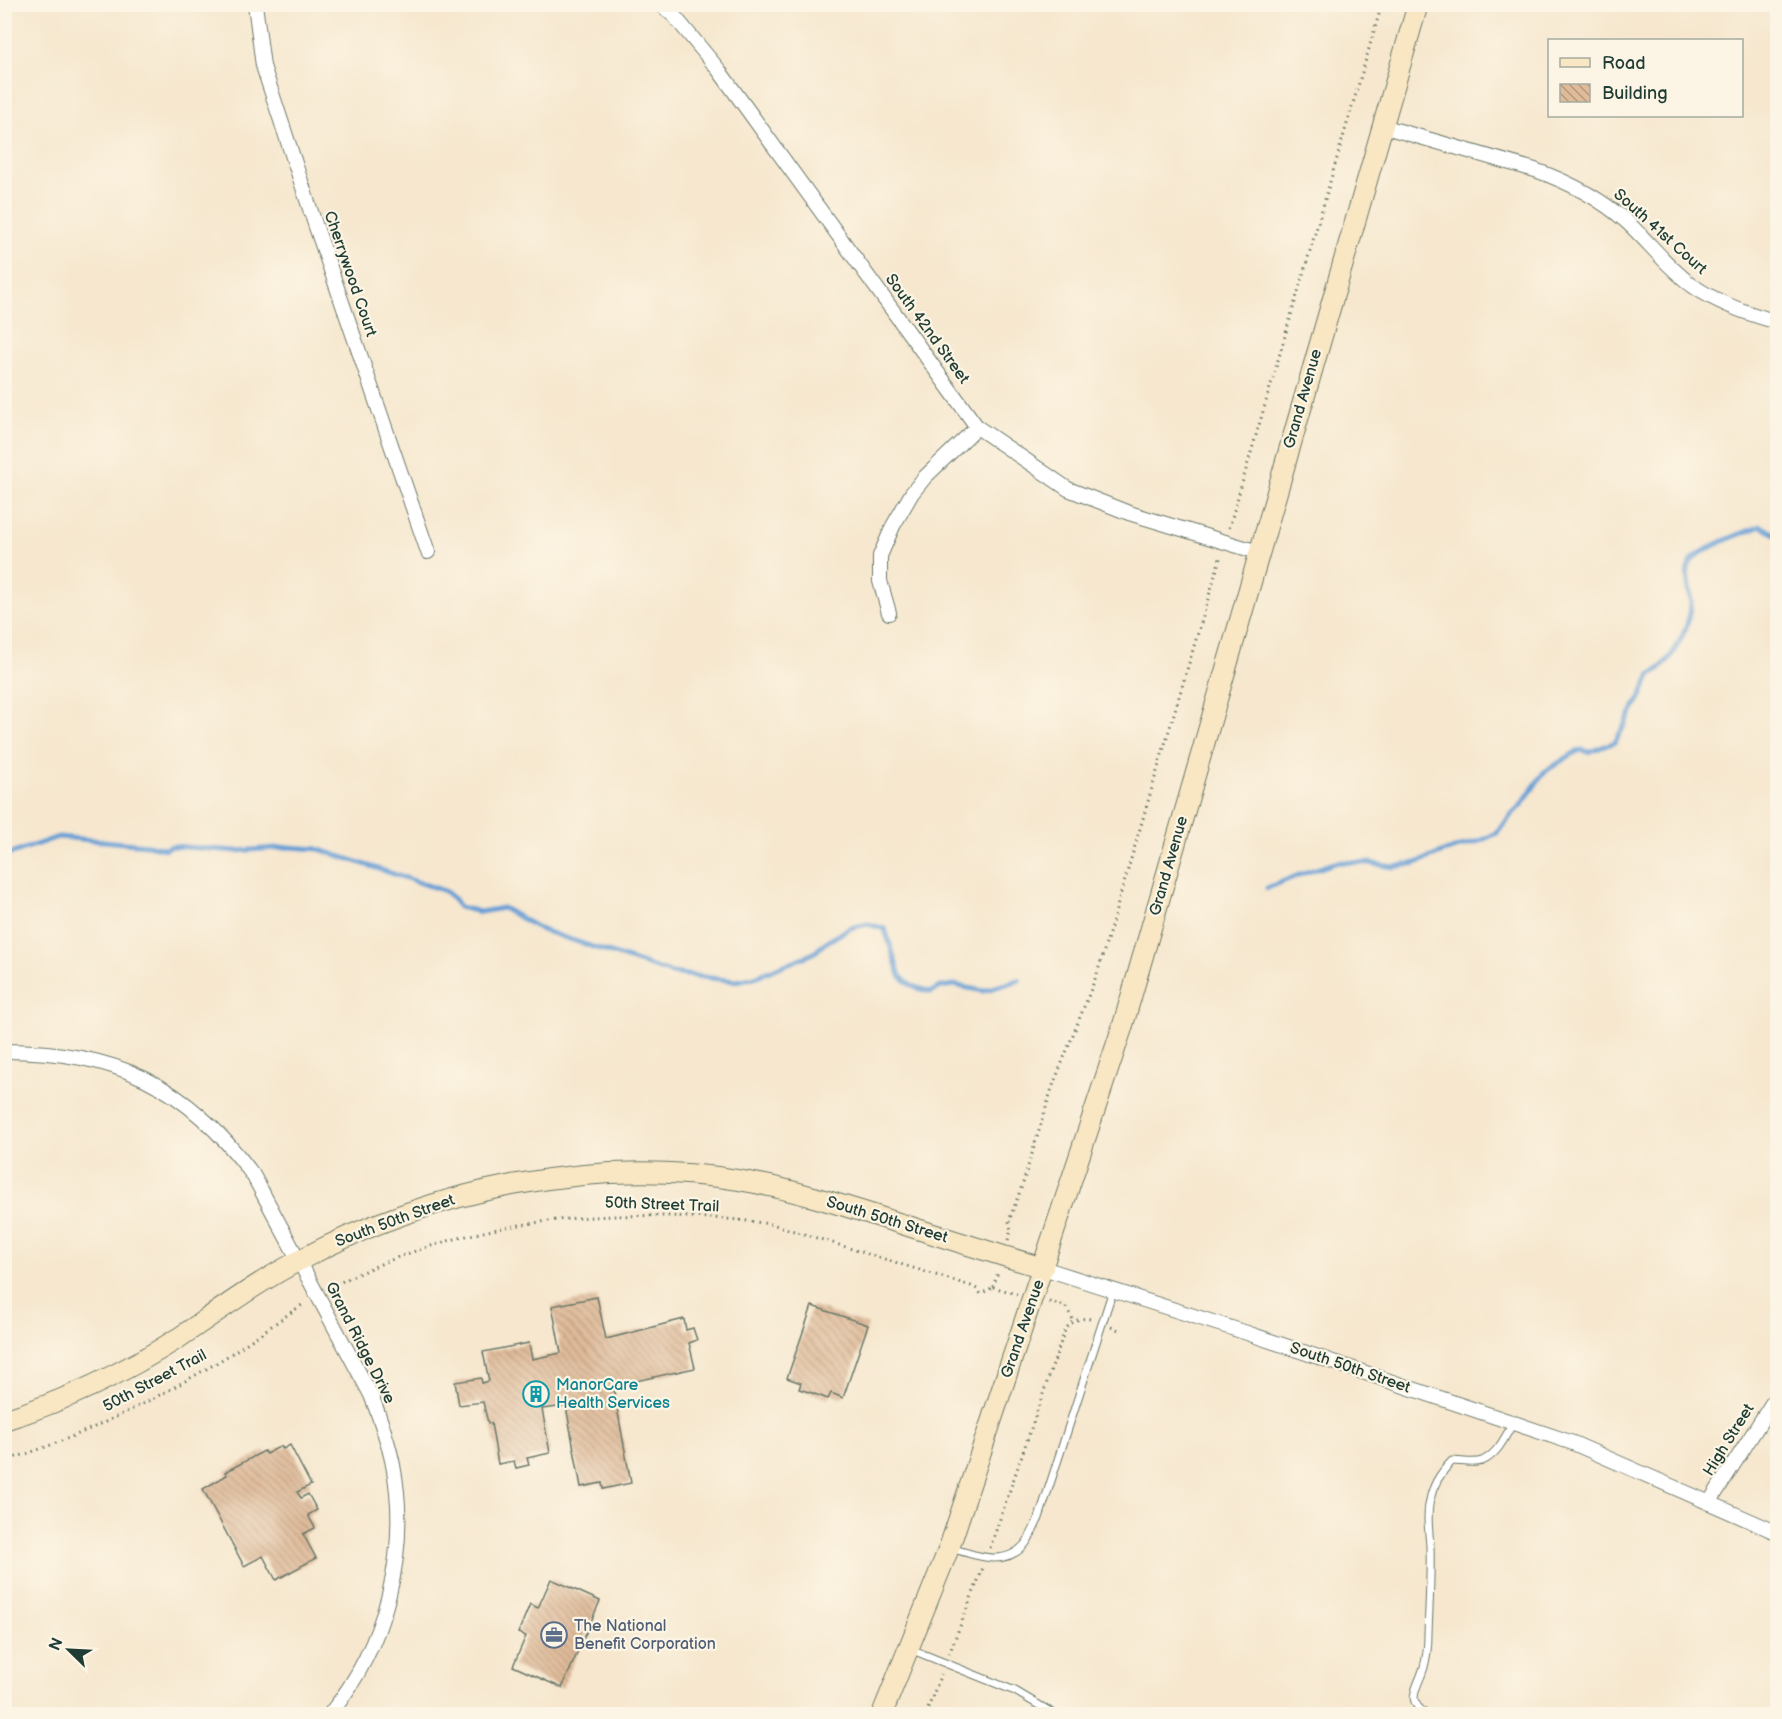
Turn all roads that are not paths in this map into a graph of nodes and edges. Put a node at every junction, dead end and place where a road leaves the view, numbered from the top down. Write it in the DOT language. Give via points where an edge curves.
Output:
graph roads {
  1 [pos="255,4"];
  2 [pos="661,4"];
  3 [pos="1418,4"];
  4 [pos="1382,126"];
  5 [pos="1778,322"];
  6 [pos="977,427"];
  7 [pos="428,552"];
  8 [pos="1258,552"];
  9 [pos="889,613"];
  10 [pos="4,1051"];
  11 [pos="299,1260"];
  12 [pos="1043,1268"];
  13 [pos="1113,1290"];
  14 [pos="1778,1394"];
  15 [pos="4,1420"];
  16 [pos="1513,1423"];
  17 [pos="1709,1503"];
  18 [pos="1778,1533"];
  19 [pos="949,1548"];
  20 [pos="908,1648"];
  21 [pos="330,1714"];
  22 [pos="882,1714"];
  23 [pos="1054,1714"];
  24 [pos="1426,1714"];
  1 -- 7 [label="street, Cherrywood Court" via="263,66"];
  2 -- 6 [label="street, South 42nd Street" via="718,69"];
  3 -- 4 [label="main road, Grand Avenue"];
  4 -- 5 [label="street, South 41st Court" via="1545,174 1586,192 1627,222 1694,286 1751,315"];
  4 -- 8 [label="main road, Grand Avenue"];
  6 -- 8 [label="street, South 42nd Street" via="1068,489 1129,513"];
  6 -- 9 [label="street" via="925,477 893,526 880,556 879,581"];
  8 -- 12 [label="main road, Grand Avenue" via="1122,1025"];
  10 -- 11 [label="street, Grand Ridge Drive" via="92,1059 146,1079 185,1103 212,1125 253,1175"];
  11 -- 12 [label="main road, South 50th Street" via="369,1227 471,1194 566,1177 631,1173 739,1180 834,1204"];
  11 -- 15 [label="main road, South 50th Street" via="127,1367"];
  11 -- 21 [label="street, Grand Ridge Drive" via="371,1395 384,1428 398,1501 398,1538 387,1605 360,1670"];
  12 -- 13 [label="street, South 50th Street"];
  12 -- 19 [label="main road, Grand Avenue"];
  13 -- 16 [label="street, South 50th Street"];
  13 -- 19 [label="lane" via="1039,1518 1025,1543 1009,1557 986,1559"];
  14 -- 17 [label="street, High Street"];
  16 -- 17 [label="street, South 50th Street" via="1573,1443"];
  16 -- 24 [label="lane" via="1494,1453 1481,1461 1452,1461 1440,1473 1430,1501 1428,1649 1414,1691 1418,1709"];
  17 -- 18 [label="street, South 50th Street"];
  19 -- 20 [label="main road, Grand Avenue"];
  20 -- 22 [label="main road, Grand Avenue"];
  20 -- 23 [label="lane" via="1015,1691"];
}
